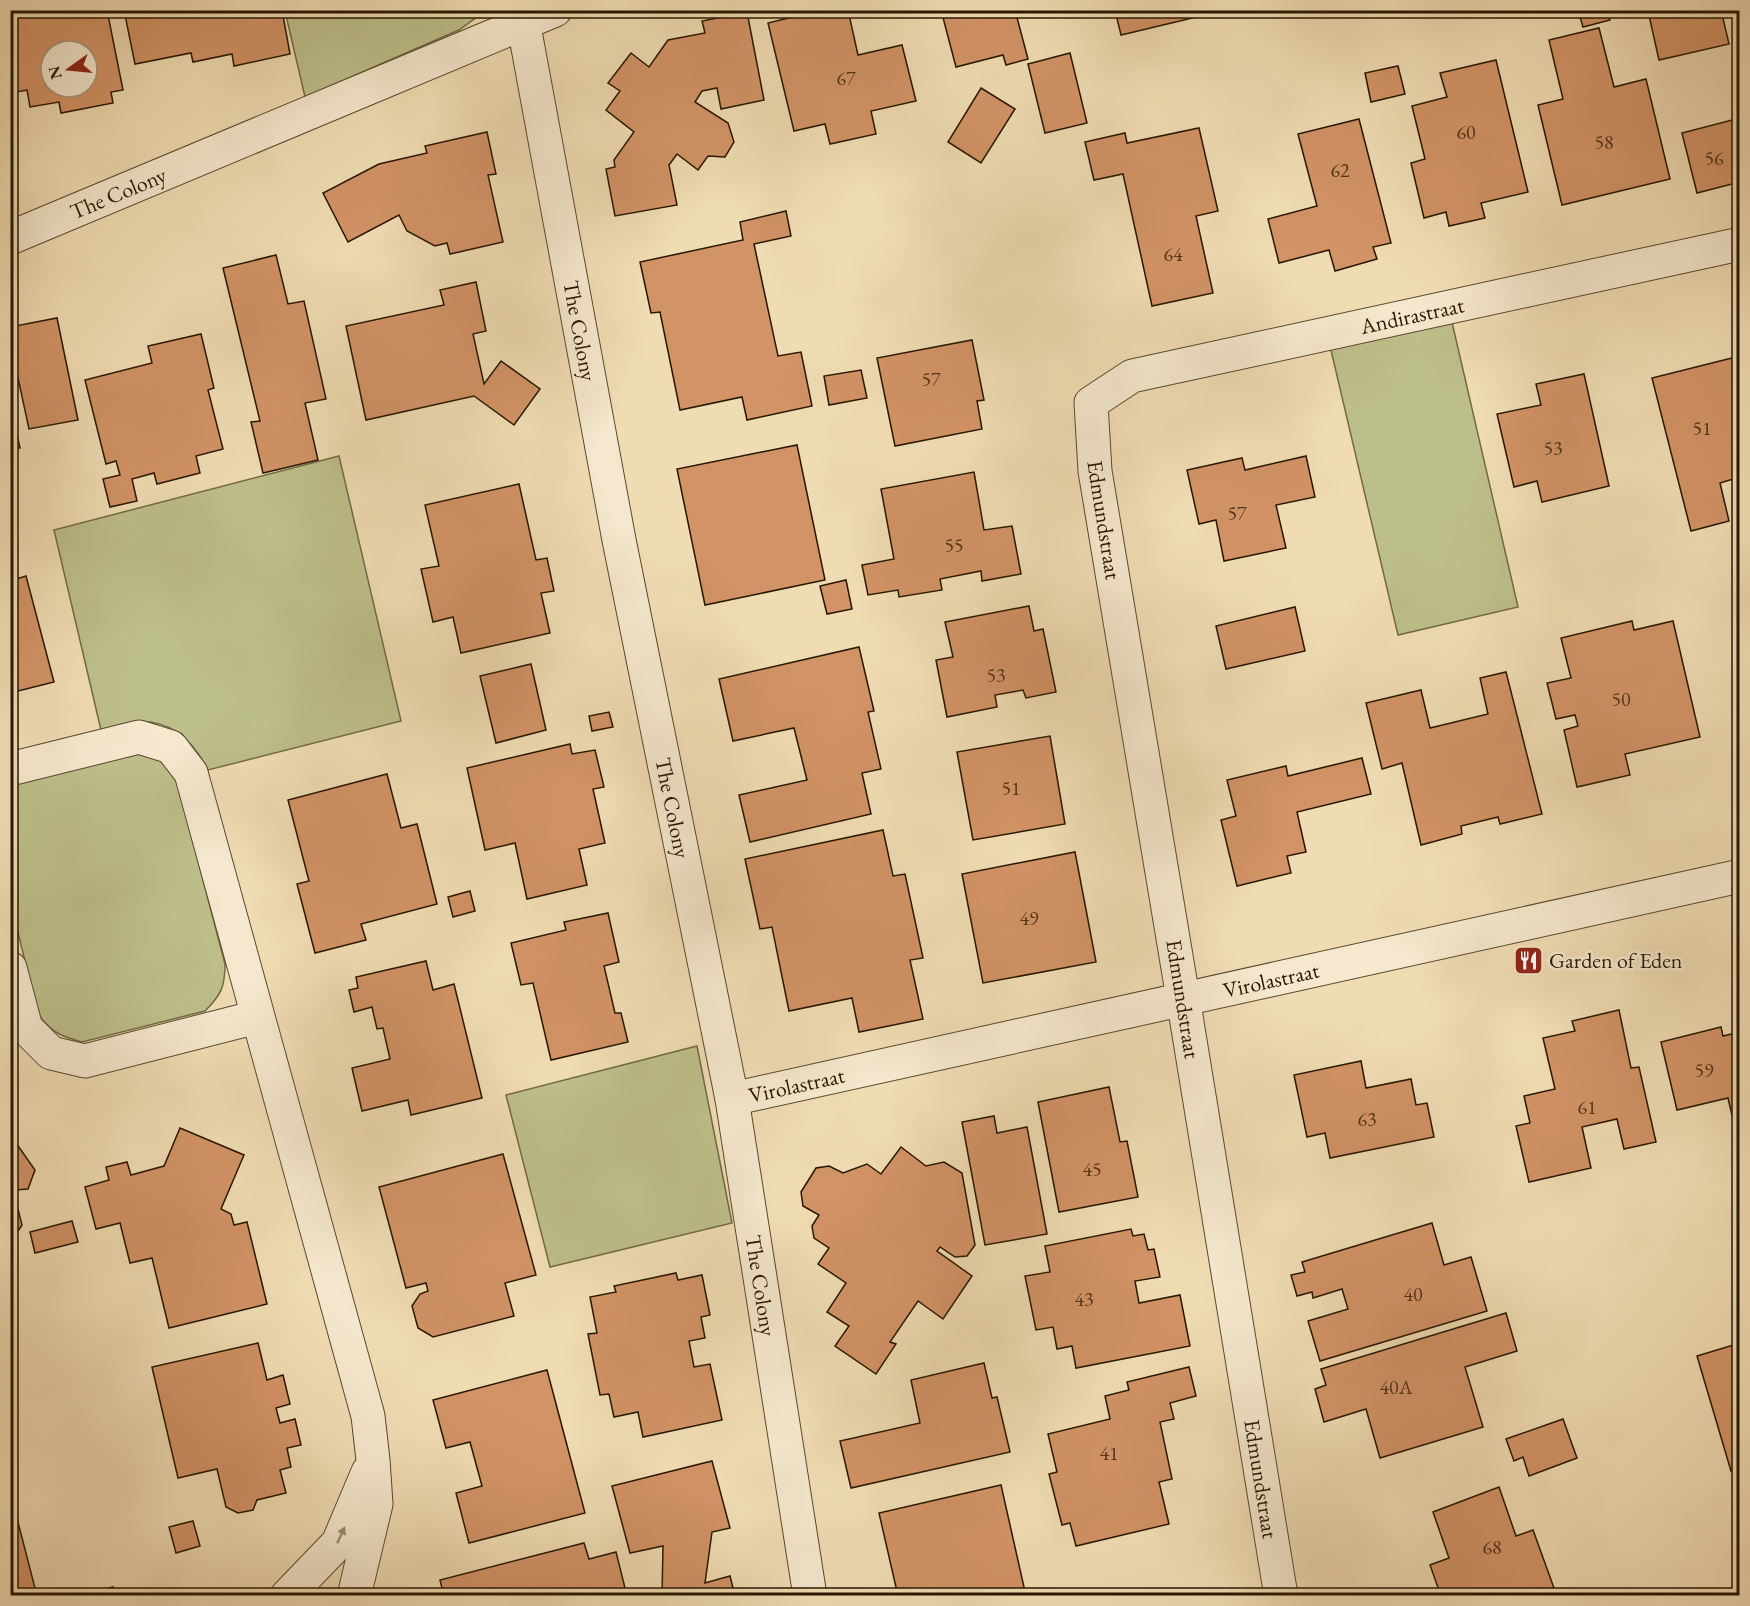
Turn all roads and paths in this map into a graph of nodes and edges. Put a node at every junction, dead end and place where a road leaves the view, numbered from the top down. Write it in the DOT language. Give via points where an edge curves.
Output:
graph roads {
  1 [pos="555,10"];
  2 [pos="522,16"];
  3 [pos="10,238"];
  4 [pos="1740,244"];
  5 [pos="1090,403"];
  6 [pos="10,769"];
  7 [pos="1740,876"];
  8 [pos="10,968"];
  9 [pos="1183,998"];
  10 [pos="257,1017"];
  11 [pos="732,1099"];
  12 [pos="373,1460"];
  13 [pos="287,1596"];
  14 [pos="354,1596"];
  15 [pos="810,1596"];
  16 [pos="1281,1596"];
  1 -- 2 [label="street, The Colony"];
  2 -- 3 [label="street, The Colony"];
  2 -- 11 [label="street, The Colony" via="619,540"];
  4 -- 5 [label="street, Andirastraat" via="1132,376"];
  5 -- 9 [label="street, Edmundstraat" via="1095,471"];
  6 -- 10 [label="street" via="139,737 171,747 191,773"];
  7 -- 9 [label="street, Virolastraat"];
  8 -- 10 [label="street" via="26,1028 51,1053 85,1061"];
  9 -- 11 [label="street, Virolastraat"];
  9 -- 16 [label="street, Edmundstraat"];
  10 -- 12 [label="street" via="368,1416"];
  11 -- 15 [label="street, The Colony"];
  13 -- 12 [label="street, one-way" via="338,1543"];
  12 -- 14 [label="street" via="376,1504"];
}
